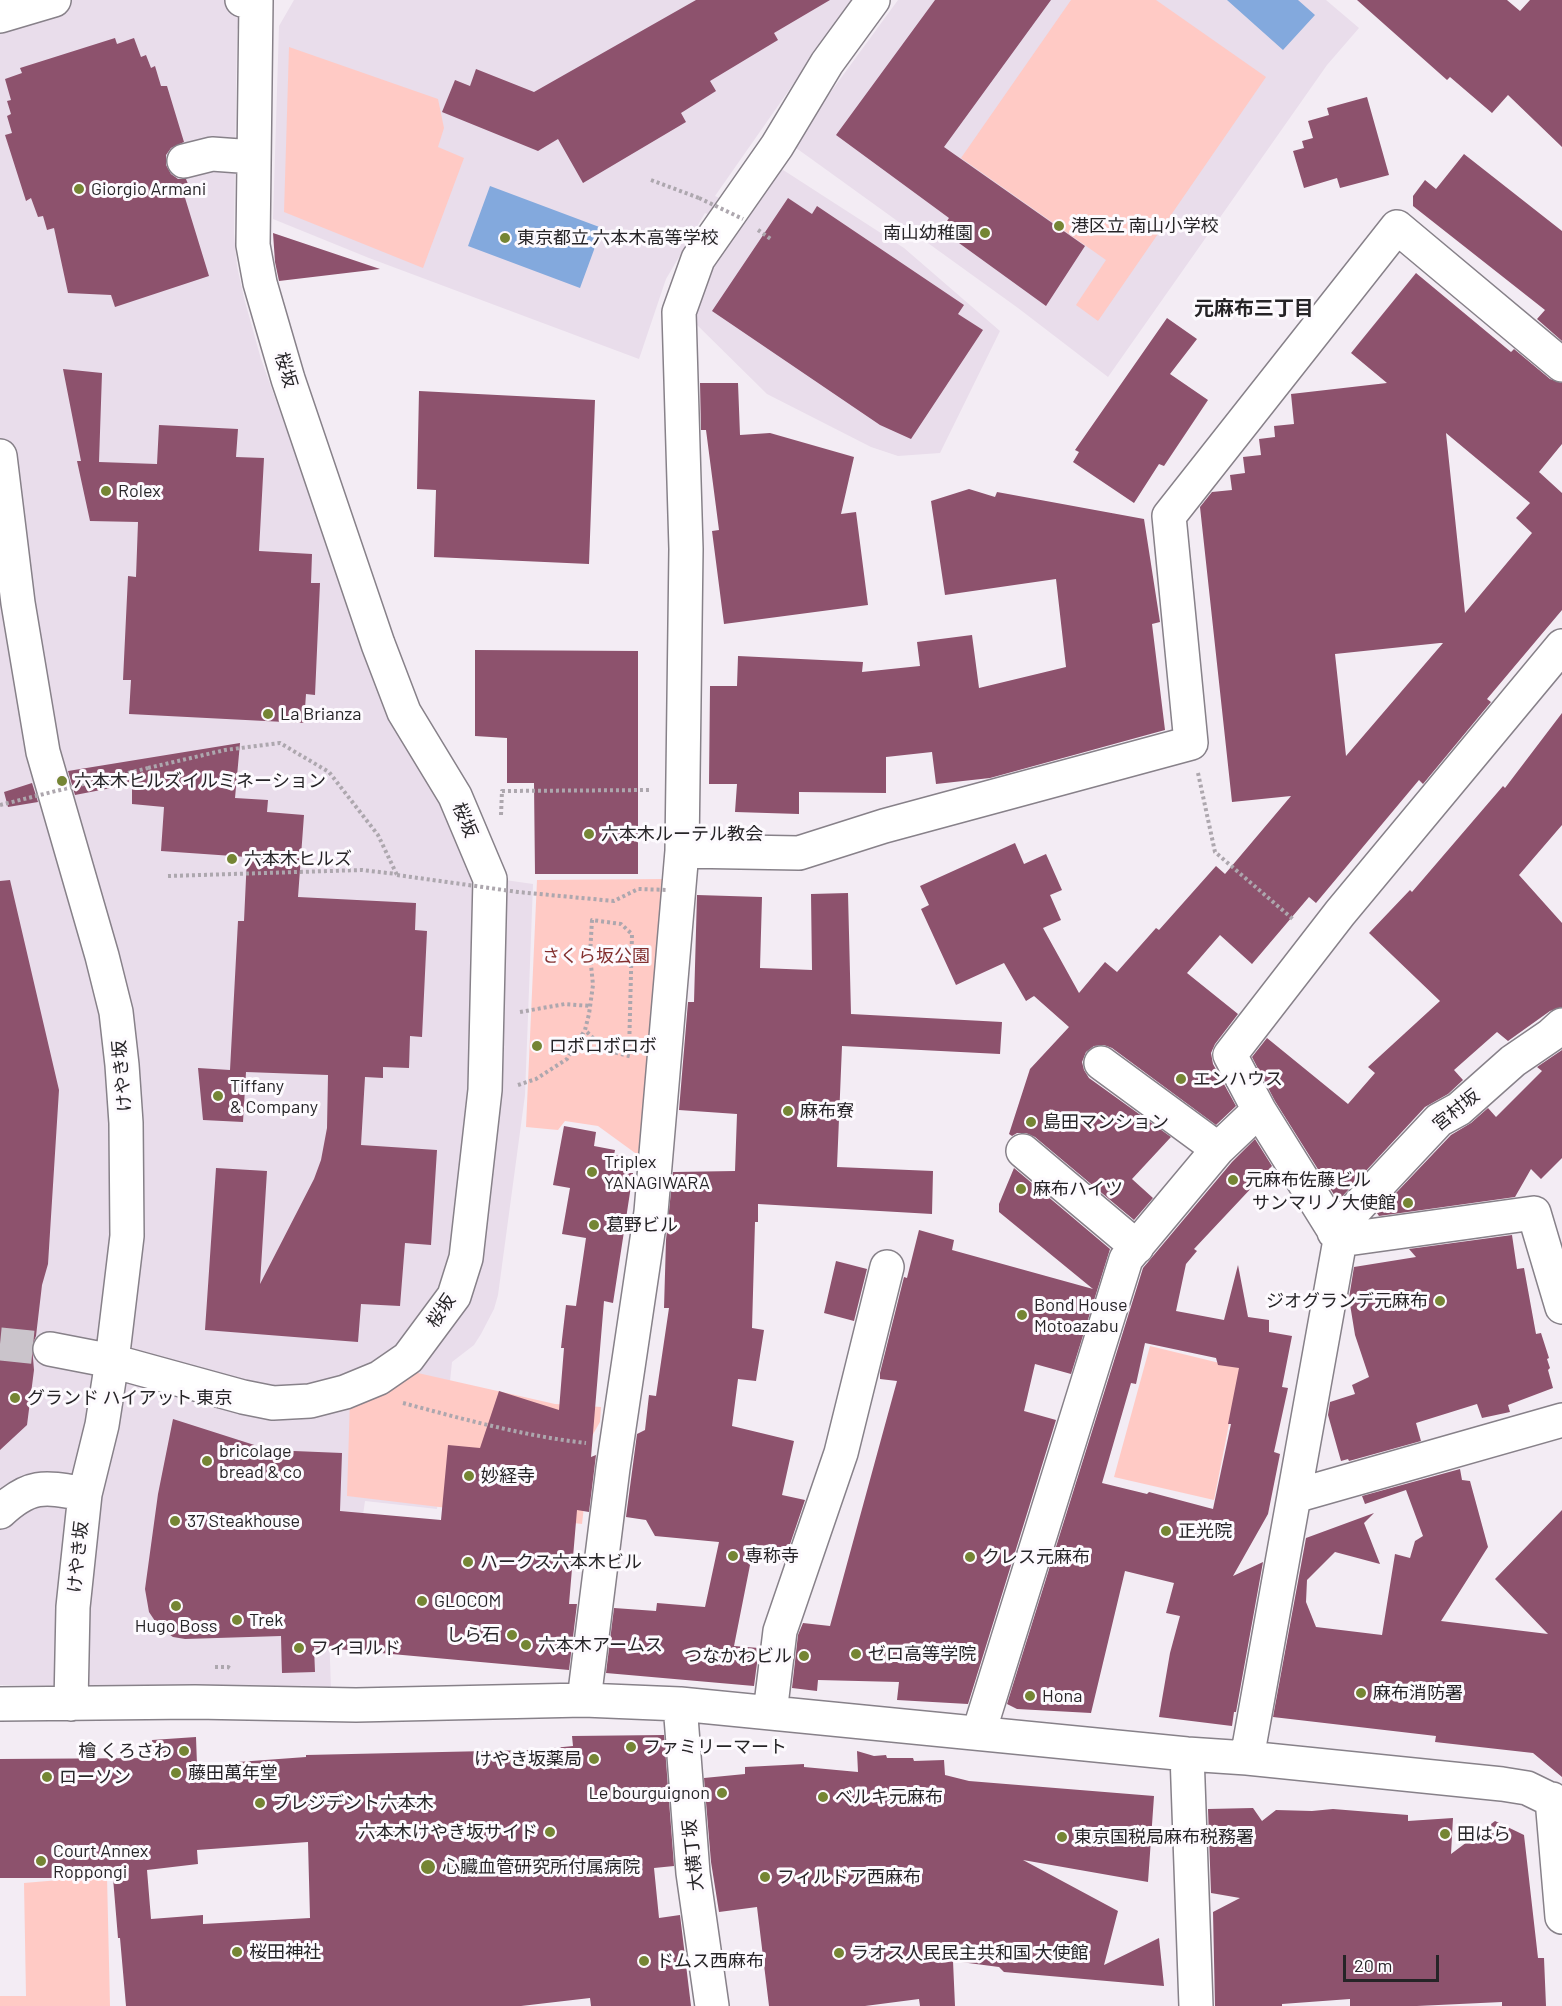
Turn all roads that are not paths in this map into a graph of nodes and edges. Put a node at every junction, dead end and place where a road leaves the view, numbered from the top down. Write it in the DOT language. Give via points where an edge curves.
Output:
graph roads {
  1 [pos="54,0"];
  2 [pos="252,0"];
  3 [pos="873,0"];
  4 [pos="0,15"];
  5 [pos="254,163"];
  6 [pos="185,169"];
  7 [pos="1562,364"];
  8 [pos="0,456"];
  9 [pos="1562,646"];
  10 [pos="682,851"];
  11 [pos="1562,1025"];
  12 [pos="1101,1063"];
  13 [pos="1259,1110"];
  14 [pos="1218,1149"];
  15 [pos="1023,1151"];
  16 [pos="1337,1236"];
  17 [pos="1137,1247"];
  18 [pos="887,1267"];
  19 [pos="1562,1307"];
  20 [pos="50,1349"];
  21 [pos="112,1361"];
  22 [pos="1562,1420"];
  23 [pos="85,1494"];
  24 [pos="1295,1496"];
  25 [pos="0,1512"];
  26 [pos="584,1700"];
  27 [pos="0,1704"];
  28 [pos="71,1704"];
  29 [pos="680,1704"];
  30 [pos="770,1713"];
  31 [pos="979,1732"];
  32 [pos="1187,1754"];
  33 [pos="1247,1758"];
  34 [pos="1557,1802"];
  35 [pos="1562,1917"];
  36 [pos="712,2006"];
  37 [pos="1196,2006"];
  1 -- 4 [label="street"];
  2 -- 5 [label="street, 桜坂"];
  3 -- 10 [label="street" via="698,259 679,312 686,549"];
  5 -- 6 [label="street" via="214,171"];
  5 -- 21 [label="street, 桜坂" via="253,245 288,379 404,712 455,796 490,879 484,1096 466,1258 454,1296 408,1358 380,1378 345,1392 310,1401 273,1403"];
  7 -- 10 [label="street" via="1396,227 1169,516 1191,743 884,826 799,853"];
  8 -- 21 [label="street, けやき坂" via="18,603 43,752 102,956 117,1023 126,1123 127,1236"];
  9 -- 13 [label="street" via="1318,940 1230,1055"];
  10 -- 26 [label="street" via="651,1212"];
  11 -- 16 [label="street, 宮村坂" via="1459,1109 1439,1120"];
  12 -- 14 [label="street"];
  13 -- 14 [label="street"];
  13 -- 16 [label="street"];
  14 -- 17 [label="street"];
  15 -- 17 [label="street"];
  16 -- 19 [label="street" via="1534,1213"];
  16 -- 24 [label="street"];
  17 -- 31 [label="street" via="1126,1259"];
  18 -- 30 [label="street" via="841,1454 780,1631"];
  20 -- 21 [label="street, 桜坂"];
  21 -- 23 [label="street, けやき坂"];
  22 -- 24 [label="street"];
  23 -- 25 [label="street" via="40,1488 28,1491"];
  23 -- 28 [label="street, けやき坂" via="73,1607"];
  24 -- 33 [label="street"];
  26 -- 28 [label="street" via="356,1705"];
  26 -- 29 [label="street"];
  27 -- 28 [label="street"];
  29 -- 30 [label="street"];
  29 -- 36 [label="street, 大横丁坂" via="693,1873"];
  30 -- 31 [label="street"];
  31 -- 32 [label="street"];
  32 -- 33 [label="street"];
  32 -- 37 [label="street"];
  33 -- 34 [label="street" via="1519,1786"];
  34 -- 35 [label="street"];
}
